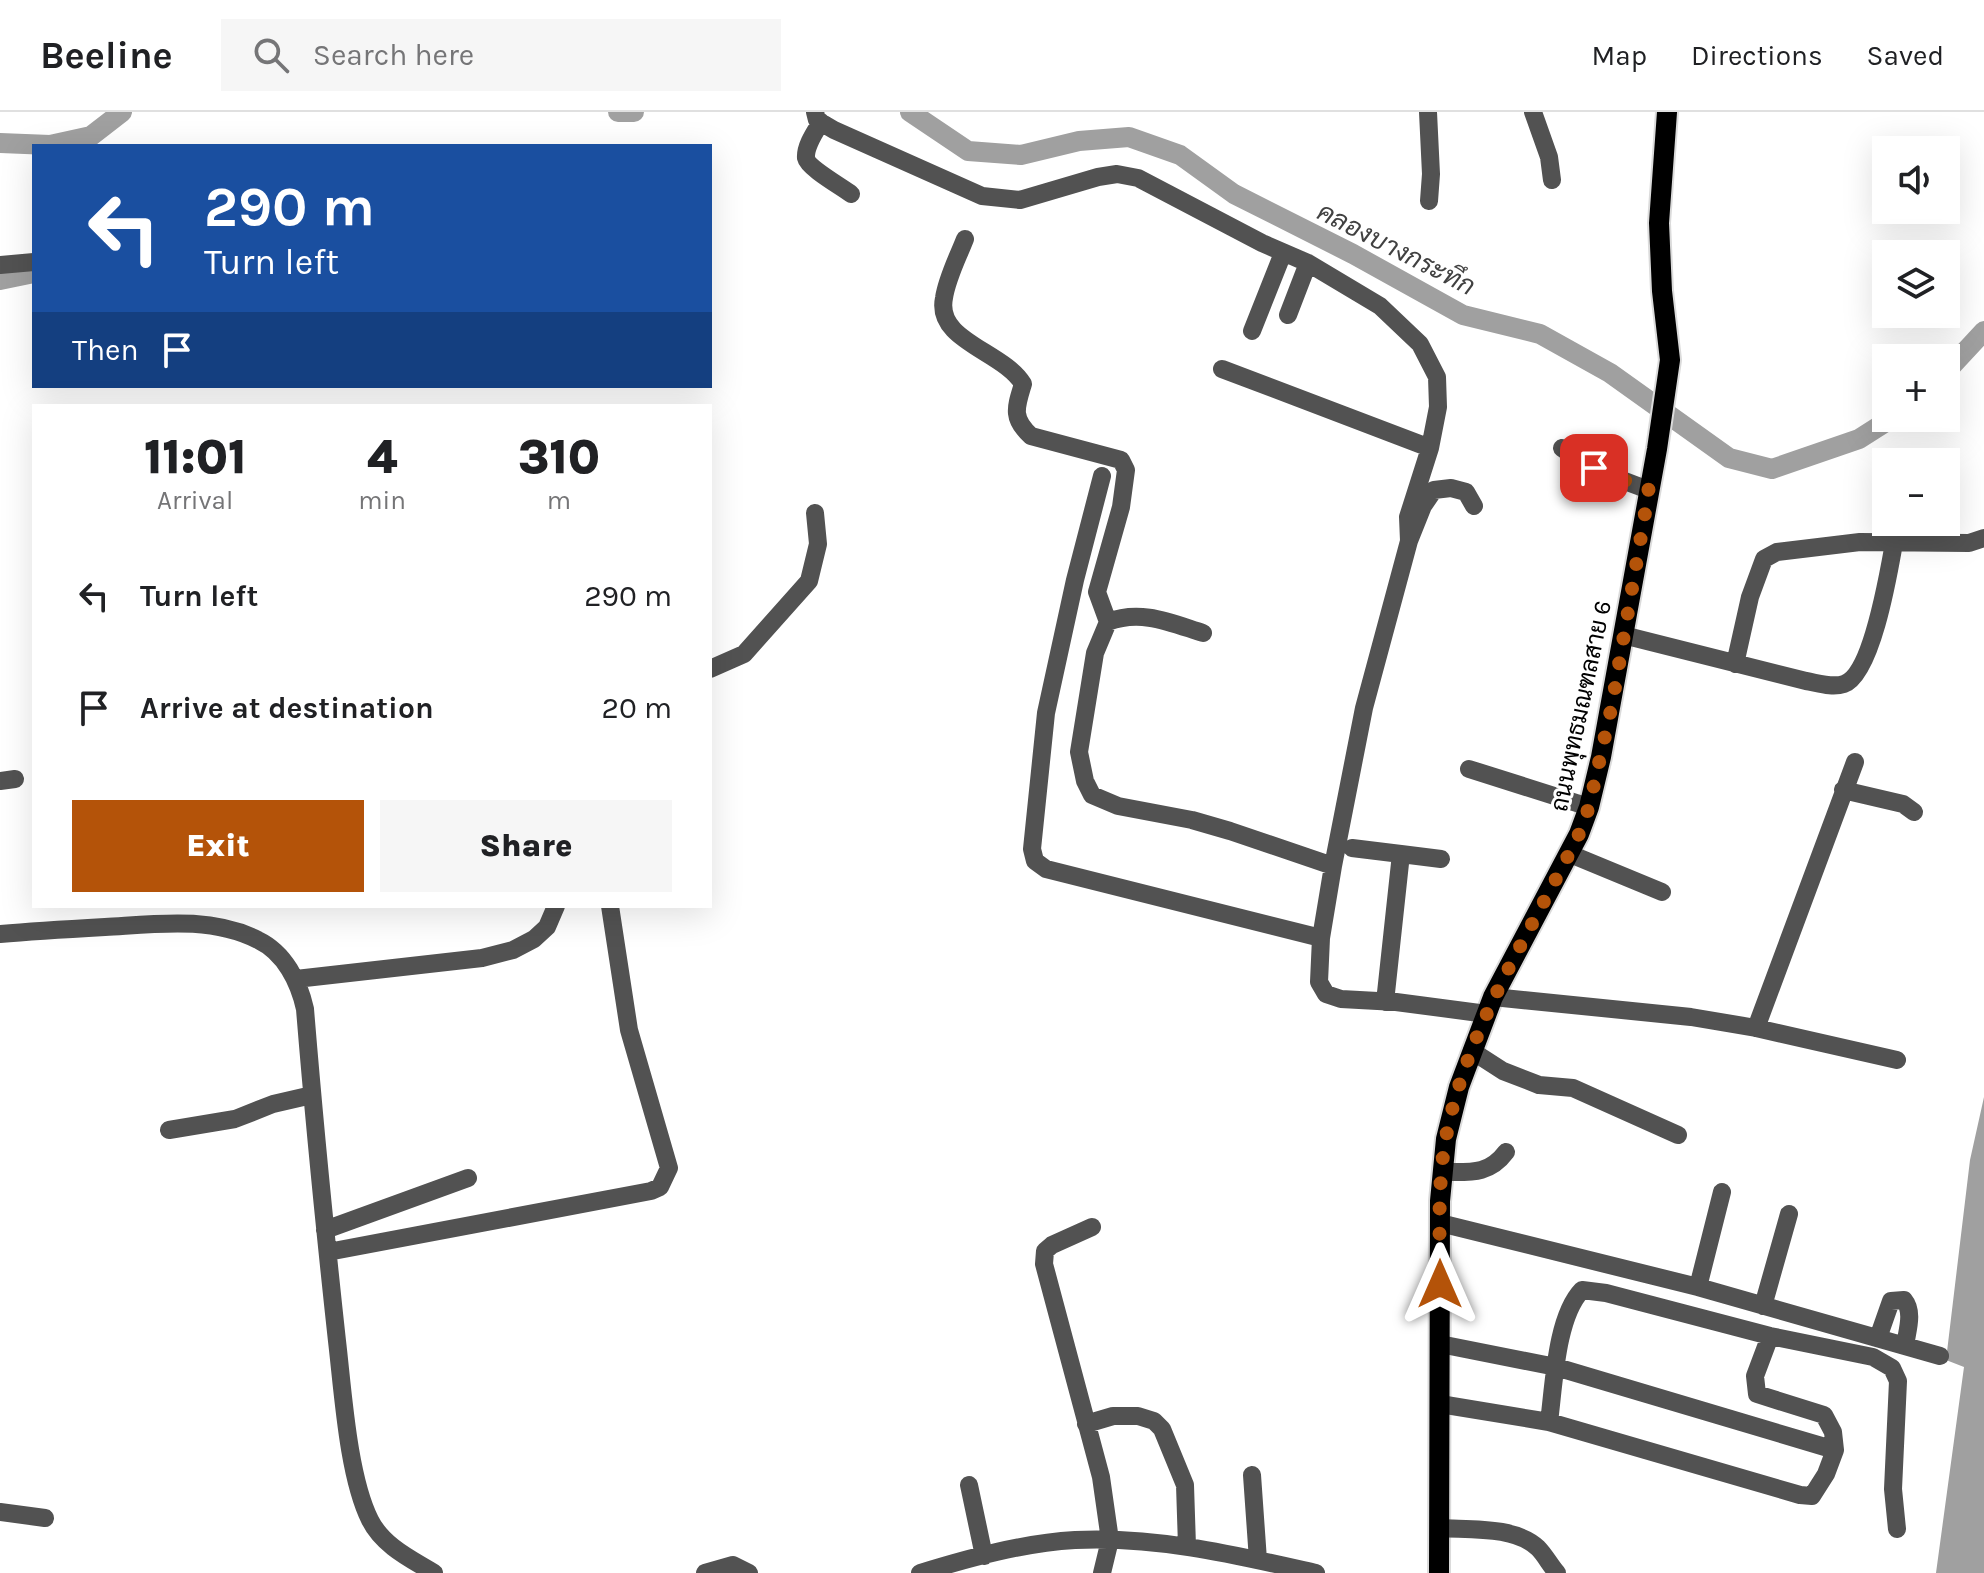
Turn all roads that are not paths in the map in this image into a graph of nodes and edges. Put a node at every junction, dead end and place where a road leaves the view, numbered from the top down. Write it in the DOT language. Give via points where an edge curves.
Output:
graph roads {
  1 [pos="1428,112"];
  2 [pos="1533,112"];
  3 [pos="1667,112"];
  4 [pos="818,117"];
  5 [pos="1552,180"];
  6 [pos="851,194"];
  7 [pos="1429,201"];
  8 [pos="965,239"];
  9 [pos="1283,253"];
  10 [pos="32,262"];
  11 [pos="1308,263"];
  12 [pos="0,265"];
  13 [pos="1288,315"];
  14 [pos="1252,331"];
  15 [pos="1222,369"];
  16 [pos="1430,448"];
  17 [pos="1562,448"];
  18 [pos="1102,476"];
  19 [pos="1649,490"];
  20 [pos="1474,506"];
  21 [pos="815,513"];
  22 [pos="1984,538"];
  23 [pos="1409,541"];
  24 [pos="1894,543"];
  25 [pos="1108,622"];
  26 [pos="1203,633"];
  27 [pos="1623,635"];
  28 [pos="1735,664"];
  29 [pos="712,668"];
  30 [pos="1855,762"];
  31 [pos="1469,769"];
  32 [pos="1843,790"];
  33 [pos="1589,807"];
  34 [pos="1914,812"];
  35 [pos="1352,848"];
  36 [pos="1401,854"];
  37 [pos="1570,854"];
  38 [pos="1441,859"];
  39 [pos="1333,866"];
  40 [pos="1662,892"];
  41 [pos="555,908"];
  42 [pos="610,908"];
  43 [pos="0,934"];
  44 [pos="1321,938"];
  45 [pos="296,979"];
  46 [pos="1385,1002"];
  47 [pos="1490,1005"];
  48 [pos="1756,1028"];
  49 [pos="1472,1051"];
  50 [pos="1897,1060"];
  51 [pos="312,1095"];
  52 [pos="169,1130"];
  53 [pos="1678,1135"];
  54 [pos="1506,1152"];
  55 [pos="1443,1172"];
  56 [pos="468,1178"];
  57 [pos="1722,1192"];
  58 [pos="1789,1214"];
  59 [pos="1440,1223"];
  60 [pos="1092,1227"];
  61 [pos="325,1230"];
  62 [pos="328,1252"];
  63 [pos="1698,1287"];
  64 [pos="1763,1306"];
  65 [pos="1770,1336"];
  66 [pos="1878,1338"];
  67 [pos="1440,1344"];
  68 [pos="1905,1346"];
  69 [pos="1940,1356"];
  70 [pos="1556,1367"];
  71 [pos="1440,1404"];
  72 [pos="1549,1422"];
  73 [pos="1086,1424"];
  74 [pos="1835,1450"];
  75 [pos="1252,1475"];
  76 [pos="969,1485"];
  77 [pos="0,1512"];
  78 [pos="45,1518"];
  79 [pos="1440,1528"];
  80 [pos="1897,1529"];
  81 [pos="1110,1540"];
  82 [pos="1187,1546"];
  83 [pos="984,1556"];
  84 [pos="1258,1560"];
  85 [pos="958,1567"];
  86 [pos="434,1573"];
  87 [pos="705,1573"];
  88 [pos="749,1573"];
  89 [pos="920,1573"];
  90 [pos="1102,1573"];
  91 [pos="1316,1573"];
  92 [pos="1439,1573"];
  93 [pos="1557,1573"];
  1 -- 7 [label="street"];
  2 -- 5 [label="street"];
  3 -- 19 [label="main road, ถนนพุทธมณฑลสาย 6" via="1659,223 1670,360"];
  4 -- 6 [label="street" via="806,157 809,165"];
  4 -- 9 [label="street" via="982,196 1020,200 1117,174 1138,178"];
  8 -- 25 [label="street" via="943,298 944,318 952,331 1015,371 1023,384 1016,408 1019,426 1031,436 1121,460 1126,470 1097,592"];
  9 -- 11 [label="street"];
  9 -- 14 [label="street"];
  10 -- 12 [label="street"];
  11 -- 13 [label="street"];
  11 -- 16 [label="street" via="1380,306 1420,344 1437,377"];
  15 -- 16 [label="street"];
  16 -- 23 [label="street" via="1408,517"];
  17 -- 19 [label="street" via="1608,475"];
  18 -- 44 [label="street" via="1046,713 1035,861 1046,869"];
  19 -- 27 [label="main road, ถนนพุทธมณฑลสาย 6"];
  20 -- 23 [label="street" via="1466,492 1434,490"];
  21 -- 29 [label="street" via="818,544 809,581 744,654"];
  22 -- 24 [label="street" via="1969,543"];
  23 -- 39 [label="street" via="1364,708"];
  24 -- 28 [label="street" via="1777,552 1764,559"];
  24 -- 28 [label="street" via="1878,621 1856,674 1847,683 1832,686"];
  25 -- 26 [label="street" via="1151,617"];
  25 -- 39 [label="street" via="1095,653 1079,752 1092,795 1118,806 1230,831"];
  27 -- 28 [label="street"];
  27 -- 33 [label="main road, ถนนพุทธมณฑลสาย 6"];
  30 -- 32 [label="street"];
  31 -- 33 [label="street"];
  32 -- 34 [label="street" via="1903,804"];
  32 -- 48 [label="street"];
  33 -- 37 [label="main road, ถนนพุทธมณฑลสาย 6"];
  35 -- 36 [label="street"];
  36 -- 38 [label="street"];
  36 -- 46 [label="street"];
  37 -- 40 [label="street"];
  37 -- 47 [label="main road, ถนนพุทธมณฑลสาย 6"];
  39 -- 44 [label="street"];
  41 -- 45 [label="street" via="547,927 513,950"];
  42 -- 62 [label="street" via="629,1030 669,1168 660,1187"];
  43 -- 45 [label="street" via="195,923 260,941"];
  44 -- 46 [label="street" via="1319,982 1326,994"];
  45 -- 51 [label="street" via="305,1009"];
  46 -- 47 [label="street"];
  47 -- 48 [label="street" via="1691,1017"];
  47 -- 49 [label="main road, ถนนพุทธมณฑลสาย 6"];
  48 -- 50 [label="street"];
  49 -- 53 [label="street" via="1503,1071 1539,1085 1573,1088"];
  49 -- 55 [label="main road, ถนนพุทธมณฑลสาย 6" via="1451,1115"];
  51 -- 52 [label="street" via="235,1119"];
  51 -- 61 [label="street"];
  54 -- 55 [label="street" via="1489,1168"];
  55 -- 59 [label="main road, ถนนพุทธมณฑลสาย 6"];
  56 -- 61 [label="street"];
  57 -- 63 [label="street"];
  58 -- 64 [label="street"];
  59 -- 63 [label="street"];
  59 -- 67 [label="main road, ถนนพุทธมณฑลสาย 6"];
  60 -- 73 [label="street" via="1052,1245 1045,1251 1044,1264"];
  61 -- 62 [label="street"];
  62 -- 86 [label="street" via="360,1494 380,1536"];
  63 -- 64 [label="street"];
  64 -- 66 [label="street"];
  65 -- 70 [label="street" via="1582,1290 1566,1317"];
  65 -- 74 [label="street" via="1755,1376 1757,1394 1824,1415"];
  65 -- 80 [label="street" via="1873,1357 1892,1368 1898,1381 1893,1489"];
  66 -- 68 [label="street"];
  66 -- 68 [label="street" via="1891,1301 1904,1300 1909,1313"];
  67 -- 70 [label="street"];
  67 -- 71 [label="main road, ถนนพุทธมณฑลสาย 6"];
  68 -- 69 [label="street"];
  70 -- 72 [label="street"];
  70 -- 74 [label="street"];
  71 -- 72 [label="street"];
  71 -- 79 [label="main road, ถนนพุทธมณฑลสาย 6"];
  72 -- 74 [label="street" via="1800,1495 1812,1496"];
  73 -- 81 [label="street"];
  73 -- 82 [label="street" via="1138,1416 1162,1429 1185,1485"];
  75 -- 84 [label="street"];
  76 -- 83 [label="street"];
  77 -- 78 [label="street"];
  79 -- 92 [label="main road, ถนนพุทธมณฑลสาย 6"];
  79 -- 93 [label="street" via="1520,1537 1536,1546"];
  81 -- 82 [label="street"];
  81 -- 83 [label="street" via="1036,1544"];
  81 -- 90 [label="street"];
  82 -- 84 [label="street"];
  83 -- 85 [label="street"];
  84 -- 91 [label="street"];
  85 -- 89 [label="street"];
  87 -- 88 [label="street" via="733,1565"];
}
